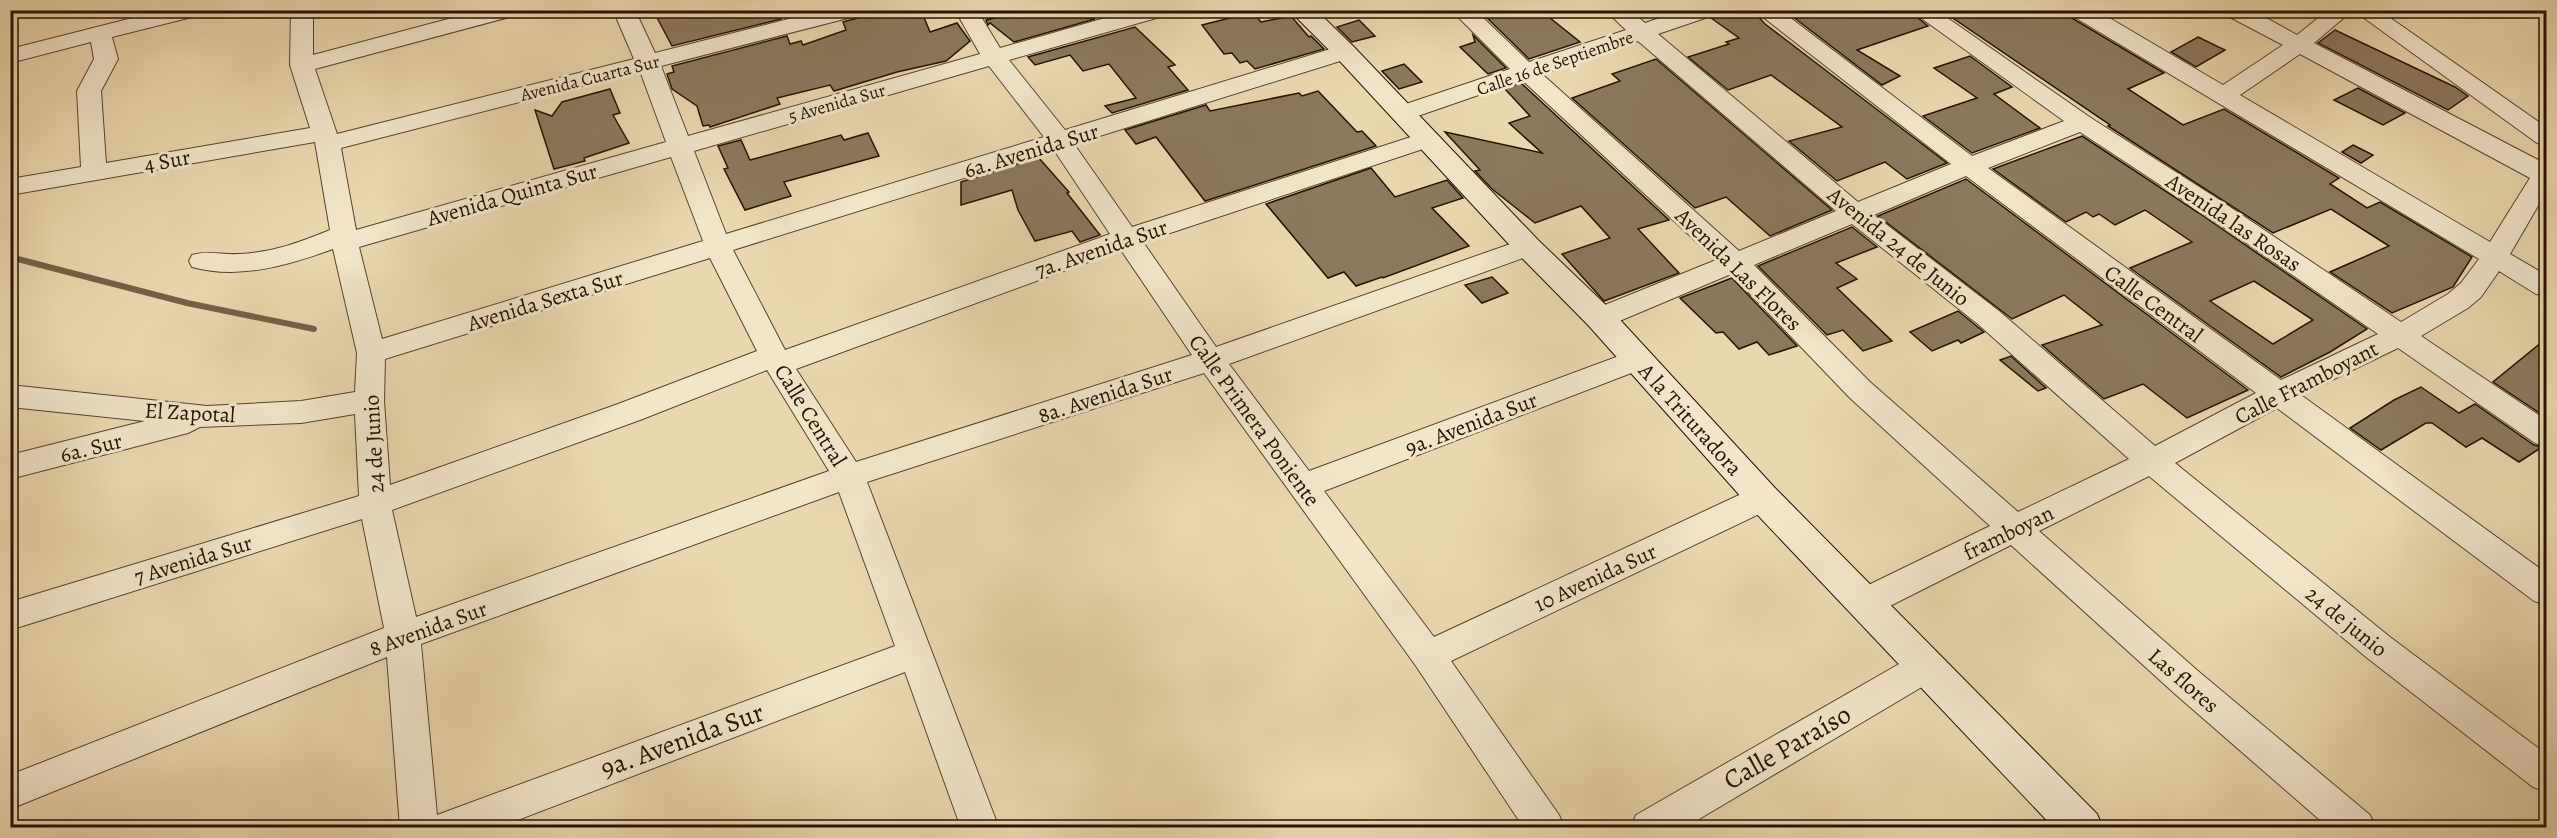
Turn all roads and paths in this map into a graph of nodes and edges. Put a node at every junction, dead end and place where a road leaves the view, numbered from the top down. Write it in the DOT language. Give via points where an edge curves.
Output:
graph roads {
  1 [pos="192,10"];
  2 [pos="302,10"];
  3 [pos="509,10"];
  4 [pos="624,10"];
  5 [pos="852,10"];
  6 [pos="966,10"];
  7 [pos="1159,10"];
  8 [pos="1301,10"];
  9 [pos="1462,10"];
  10 [pos="1616,10"];
  11 [pos="1706,10"];
  12 [pos="1765,10"];
  13 [pos="1921,10"];
  14 [pos="2079,10"];
  15 [pos="2234,10"];
  16 [pos="2342,10"];
  17 [pos="2364,10"];
  18 [pos="1645,33"];
  19 [pos="100,34"];
  20 [pos="2297,46"];
  21 [pos="1345,52"];
  22 [pos="10,56"];
  23 [pos="994,57"];
  24 [pos="648,63"];
  25 [pos="302,65"];
  26 [pos="1526,72"];
  27 [pos="2224,95"];
  28 [pos="1403,113"];
  29 [pos="2082,123"];
  30 [pos="2547,138"];
  31 [pos="325,139"];
  32 [pos="1426,140"];
  33 [pos="1060,141"];
  34 [pos="679,145"];
  35 [pos="1969,166"];
  36 [pos="94,173"];
  37 [pos="2546,173"];
  38 [pos="10,187"];
  39 [pos="1856,214"];
  40 [pos="345,238"];
  41 [pos="1127,238"];
  42 [pos="718,247"];
  43 [pos="1528,247"];
  44 [pos="2495,256"];
  45 [pos="202,261"];
  46 [pos="1735,262"];
  47 [pos="2547,287"];
  48 [pos="1600,318"];
  49 [pos="2400,335"];
  50 [pos="371,353"];
  51 [pos="776,360"];
  52 [pos="1210,360"];
  53 [pos="1637,360"];
  54 [pos="2278,394"];
  55 [pos="10,396"];
  56 [pos="369,401"];
  57 [pos="207,417"];
  58 [pos="2547,435"];
  59 [pos="2152,461"];
  60 [pos="10,467"];
  61 [pos="849,476"];
  62 [pos="1304,486"];
  63 [pos="1763,498"];
  64 [pos="375,503"];
  65 [pos="2014,528"];
  66 [pos="2547,591"];
  67 [pos="1864,603"];
  68 [pos="10,616"];
  69 [pos="403,636"];
  70 [pos="916,653"];
  71 [pos="1428,656"];
  72 [pos="1925,668"];
  73 [pos="2547,775"];
  74 [pos="10,792"];
  75 [pos="419,828"];
  76 [pos="449,828"];
  77 [pos="980,828"];
  78 [pos="1546,828"];
  79 [pos="1649,828"];
  80 [pos="2082,828"];
  81 [pos="2357,828"];
  1 -- 19 [label="street"];
  2 -- 25 [label="street"];
  3 -- 25 [label="street"];
  4 -- 24 [label="street, Calle Central"];
  5 -- 24 [label="street, Avenida Cuarta Sur"];
  6 -- 23 [label="street, Calle Primera Poniente"];
  7 -- 23 [label="street"];
  8 -- 21 [label="street, A la Trituradora"];
  9 -- 26 [label="street, Avenida Las Flores"];
  10 -- 18 [label="street, Avenida 24 de Junio"];
  11 -- 18 [label="street, Calle 16 de Septiembre"];
  12 -- 35 [label="street, Calle Central"];
  13 -- 29 [label="street, Avenida las Rosas"];
  14 -- 27 [label="street"];
  15 -- 20 [label="street"];
  16 -- 20 [label="street"];
  17 -- 30 [label="street"];
  18 -- 26 [label="street, Calle 16 de Septiembre"];
  18 -- 39 [label="street, Avenida 24 de Junio"];
  19 -- 22 [label="street"];
  19 -- 36 [label="street" via="106,59 89,91"];
  20 -- 27 [label="street"];
  20 -- 37 [label="street"];
  21 -- 28 [label="street, A la Trituradora"];
  21 -- 33 [label="street, 6a. Avenida Sur"];
  23 -- 33 [label="street, Calle Primera Poniente"];
  23 -- 34 [label="street, 5 Avenida Sur"];
  24 -- 31 [label="street, Avenida Cuarta Sur"];
  24 -- 34 [label="street, Calle Central"];
  25 -- 31 [label="street, 24 de Junio"];
  26 -- 28 [label="street, Calle 16 de Septiembre"];
  26 -- 46 [label="street, Avenida Las Flores"];
  27 -- 44 [label="street"];
  28 -- 32 [label="street, A la Trituradora"];
  29 -- 35 [label="street"];
  29 -- 49 [label="street, Avenida las Rosas"];
  31 -- 36 [label="street, 4 Sur"];
  31 -- 40 [label="street, 24 de Junio"];
  32 -- 41 [label="street, 7a. Avenida Sur"];
  32 -- 43 [label="street, A la Trituradora"];
  33 -- 41 [label="street, Calle Primera Poniente"];
  33 -- 42 [label="street, 6a. Avenida Sur"];
  34 -- 40 [label="street, Avenida Quinta Sur"];
  34 -- 42 [label="street, Calle Central"];
  35 -- 39 [label="street"];
  35 -- 54 [label="street, Calle Central"];
  36 -- 38 [label="street, 4 Sur"];
  37 -- 44 [label="street"];
  39 -- 46 [label="street"];
  39 -- 59 [label="street, Avenida 24 de Junio" via="1989,318"];
  40 -- 45 [label="street, Avenida Quinta Sur" via="258,263 222,265"];
  40 -- 50 [label="street, 24 de Junio"];
  41 -- 51 [label="street, 7a. Avenida Sur"];
  41 -- 52 [label="street, Calle Primera Poniente"];
  42 -- 50 [label="street, Avenida Sexta Sur"];
  42 -- 51 [label="street, Calle Central"];
  43 -- 48 [label="street, A la Trituradora"];
  43 -- 52 [label="street, 8a. Avenida Sur"];
  44 -- 47 [label="street"];
  44 -- 49 [label="street, Calle Framboyant" via="2458,302"];
  46 -- 48 [label="street"];
  46 -- 65 [label="street, Avenida Las Flores" via="1860,390"];
  48 -- 53 [label="street, A la Trituradora"];
  49 -- 54 [label="street, Calle Framboyant"];
  49 -- 58 [label="street, Avenida las Rosas"];
  50 -- 56 [label="street, 24 de Junio"];
  51 -- 61 [label="street, Calle Central"];
  51 -- 64 [label="street, 7a. Avenida Sur"];
  52 -- 61 [label="street, 8a. Avenida Sur"];
  52 -- 62 [label="street, Calle Primera Poniente"];
  53 -- 62 [label="street, 9a. Avenida Sur"];
  53 -- 63 [label="street, A la Trituradora"];
  54 -- 59 [label="street, Calle Framboyant"];
  54 -- 66 [label="street, Calle Central"];
  55 -- 57 [label="street, El Zapotal"];
  56 -- 57 [label="street, El Zapotal" via="301,412"];
  56 -- 64 [label="street, 24 de Junio"];
  57 -- 60 [label="street, 6a. Sur"];
  59 -- 65 [label="street, framboyan"];
  59 -- 73 [label="street, 24 de junio" via="2378,647"];
  61 -- 69 [label="street, 8 Avenida Sur"];
  61 -- 70 [label="street, Calle Central"];
  62 -- 71 [label="street, Calle Primera Poniente"];
  63 -- 67 [label="street, A la Trituradora"];
  63 -- 71 [label="street, 10 Avenida Sur"];
  64 -- 68 [label="street, 7 Avenida Sur"];
  64 -- 69 [label="street, 24 de Junio"];
  65 -- 67 [label="street, framboyan"];
  65 -- 81 [label="street, Las flores"];
  67 -- 72 [label="street, A la Trituradora"];
  69 -- 74 [label="street, 8 Avenida Sur"];
  69 -- 75 [label="street, 24 de Junio"];
  70 -- 76 [label="street, 9a. Avenida Sur"];
  70 -- 77 [label="street, Calle Central"];
  71 -- 78 [label="street, Calle Primera Poniente"];
  72 -- 79 [label="street, Calle Paraíso"];
  72 -- 80 [label="street, A la Trituradora"];
}
